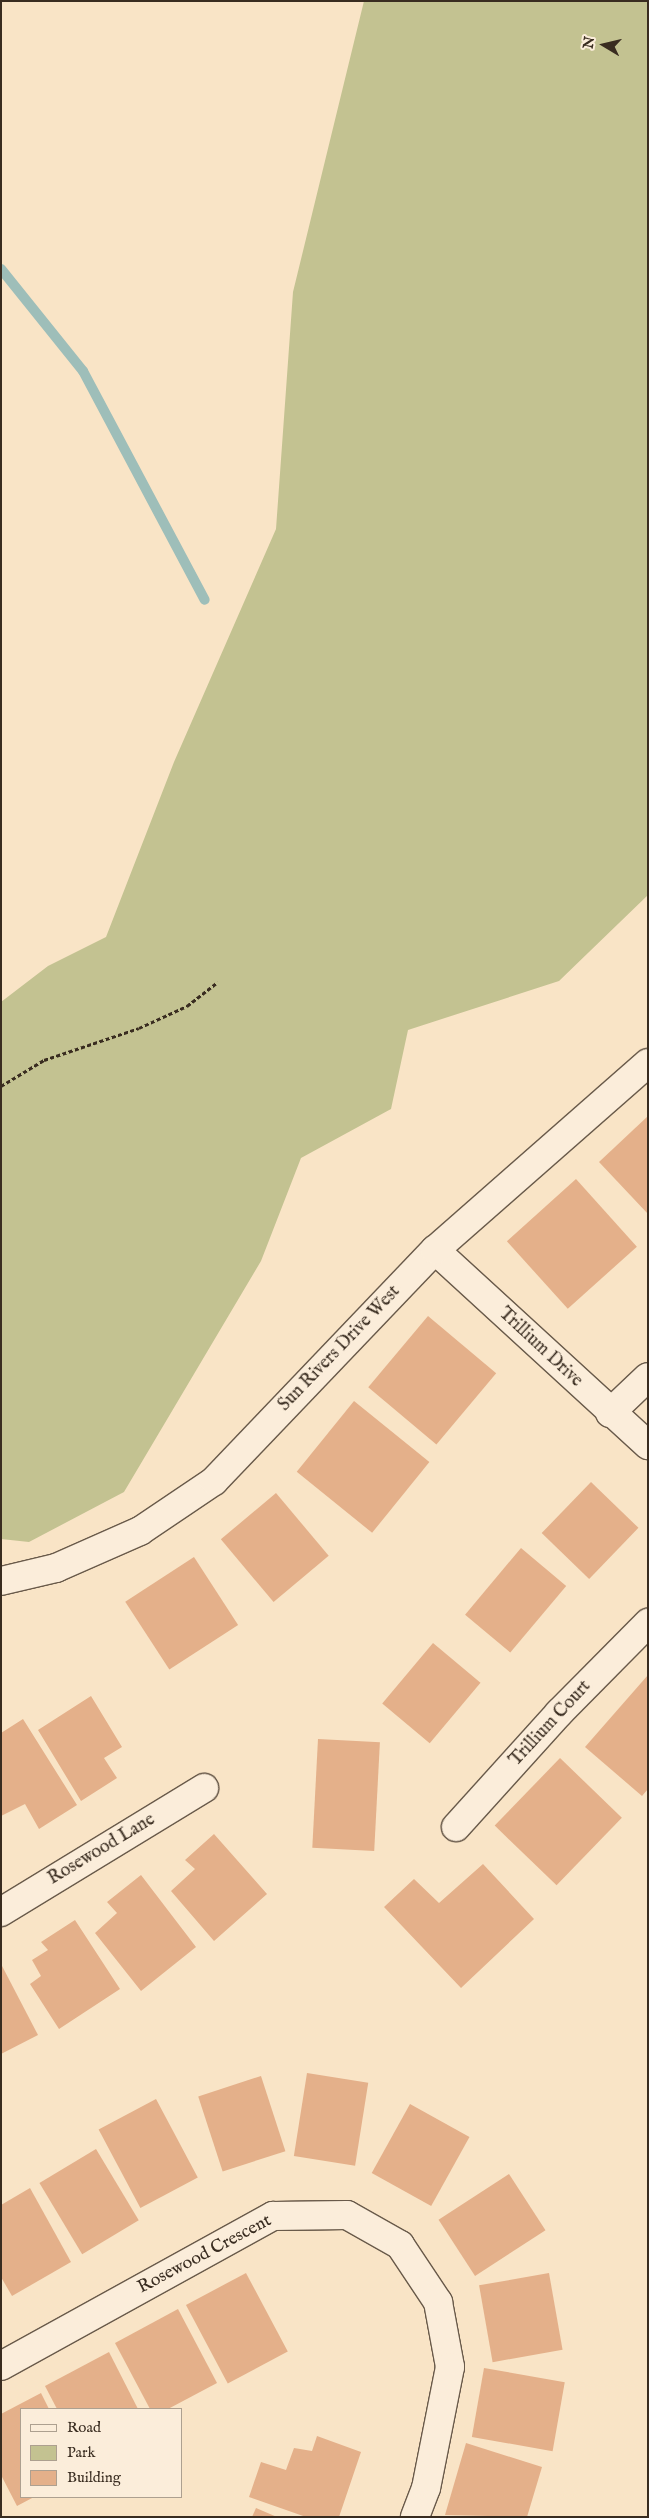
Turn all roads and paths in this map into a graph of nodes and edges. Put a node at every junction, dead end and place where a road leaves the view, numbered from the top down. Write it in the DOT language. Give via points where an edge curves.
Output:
graph roads {
  1 [pos="218,982"];
  2 [pos="648,1063"];
  3 [pos="1,1086"];
  4 [pos="435,1250"];
  5 [pos="648,1377"];
  6 [pos="610,1413"];
  7 [pos="648,1445"];
  8 [pos="1,1581"];
  9 [pos="648,1623"];
  10 [pos="204,1788"];
  11 [pos="456,1827"];
  12 [pos="1,1912"];
  13 [pos="1,2366"];
  14 [pos="415,2517"];
  1 -- 3 [label="path" via="187,1006 139,1028 44,1060"];
  2 -- 4 [label="street, Sun Rivers Drive West"];
  4 -- 6 [label="street, Trillium Drive"];
  4 -- 8 [label="street, Sun Rivers Drive West" via="214,1480 140,1531 56,1568"];
  5 -- 6 [label="street"];
  6 -- 7 [label="street, Trillium Drive"];
  9 -- 11 [label="street, Trillium Court" via="559,1713"];
  10 -- 12 [label="street, Rosewood Lane"];
  13 -- 14 [label="street, Rosewood Crescent" via="273,2216 347,2215 400,2245 438,2302 450,2367 426,2488"];
}
